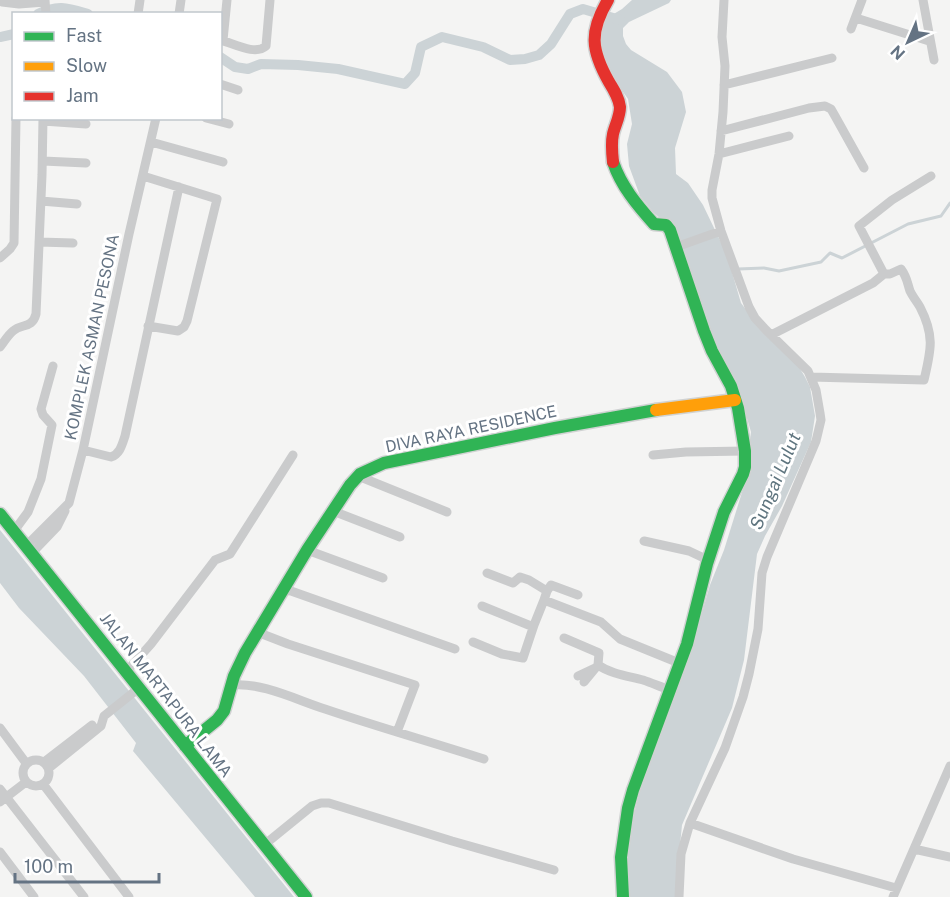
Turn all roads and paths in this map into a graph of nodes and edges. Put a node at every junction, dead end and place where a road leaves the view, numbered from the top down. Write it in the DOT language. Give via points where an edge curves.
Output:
graph roads {
  1 [pos="227,0"];
  2 [pos="270,0"];
  3 [pos="724,0"];
  4 [pos="862,0"];
  5 [pos="923,0"];
  6 [pos="1,3"];
  7 [pos="606,3"];
  8 [pos="45,5"];
  9 [pos="856,18"];
  10 [pos="851,29"];
  11 [pos="222,40"];
  12 [pos="929,40"];
  13 [pos="832,58"];
  14 [pos="934,60"];
  15 [pos="222,85"];
  16 [pos="724,85"];
  17 [pos="238,90"];
  18 [pos="16,120"];
  19 [pos="43,120"];
  20 [pos="156,120"];
  21 [pos="214,120"];
  22 [pos="86,123"];
  23 [pos="229,124"];
  24 [pos="721,130"];
  25 [pos="789,136"];
  26 [pos="150,142"];
  27 [pos="719,154"];
  28 [pos="42,161"];
  29 [pos="223,162"];
  30 [pos="86,163"];
  31 [pos="864,168"];
  32 [pos="143,176"];
  33 [pos="931,176"];
  34 [pos="179,187"];
  35 [pos="41,201"];
  36 [pos="77,204"];
  37 [pos="720,231"];
  38 [pos="39,242"];
  39 [pos="73,243"];
  40 [pos="675,247"];
  41 [pos="0,258"];
  42 [pos="884,274"];
  43 [pos="148,326"];
  44 [pos="771,334"];
  45 [pos="0,347"];
  46 [pos="53,366"];
  47 [pos="811,377"];
  48 [pos="735,400"];
  49 [pos="82,450"];
  50 [pos="745,451"];
  51 [pos="293,455"];
  52 [pos="653,455"];
  53 [pos="358,476"];
  54 [pos="333,511"];
  55 [pos="447,512"];
  56 [pos="0,514"];
  57 [pos="14,531"];
  58 [pos="400,537"];
  59 [pos="644,541"];
  60 [pos="29,550"];
  61 [pos="307,550"];
  62 [pos="708,560"];
  63 [pos="487,573"];
  64 [pos="383,578"];
  65 [pos="283,590"];
  66 [pos="578,595"];
  67 [pos="546,596"];
  68 [pos="482,606"];
  69 [pos="534,625"];
  70 [pos="257,632"];
  71 [pos="564,638"];
  72 [pos="473,642"];
  73 [pos="455,649"];
  74 [pos="679,663"];
  75 [pos="596,667"];
  76 [pos="126,672"];
  77 [pos="581,679"];
  78 [pos="232,686"];
  79 [pos="670,690"];
  80 [pos="136,691"];
  81 [pos="0,728"];
  82 [pos="397,732"];
  83 [pos="185,746"];
  84 [pos="484,759"];
  85 [pos="26,763"];
  86 [pos="46,765"];
  87 [pos="950,766"];
  88 [pos="26,782"];
  89 [pos="43,784"];
  90 [pos="2,796"];
  91 [pos="690,823"];
  92 [pos="264,846"];
  93 [pos="914,849"];
  94 [pos="0,852"];
  95 [pos="950,857"];
  96 [pos="554,870"];
  97 [pos="895,893"];
  98 [pos="34,897"];
  99 [pos="84,897"];
  100 [pos="129,897"];
  101 [pos="306,897"];
  102 [pos="623,897"];
  103 [pos="679,897"];
  1 -- 11 [label="street"];
  2 -- 11 [label="street" via="264,49"];
  3 -- 16 [label="street"];
  4 -- 9 [label="street"];
  5 -- 12 [label="street"];
  6 -- 8 [label="street"];
  7 -- 40 [label="street" via="594,32 599,62 619,102 612,140 615,166 643,212 654,224 666,225 670,230"];
  9 -- 10 [label="street"];
  9 -- 12 [label="street"];
  12 -- 14 [label="street"];
  13 -- 16 [label="street"];
  15 -- 17 [label="street"];
  16 -- 24 [label="street"];
  18 -- 41 [label="street" via="14,243"];
  19 -- 22 [label="street"];
  19 -- 28 [label="street"];
  20 -- 26 [label="street, KOMPLEK ASMAN PESONA"];
  21 -- 23 [label="street"];
  24 -- 27 [label="street"];
  24 -- 31 [label="street" via="825,106 836,116"];
  25 -- 27 [label="street"];
  26 -- 29 [label="street"];
  26 -- 32 [label="street, KOMPLEK ASMAN PESONA"];
  27 -- 37 [label="street" via="712,198"];
  28 -- 30 [label="street"];
  28 -- 35 [label="street"];
  32 -- 34 [label="street"];
  32 -- 49 [label="street, KOMPLEK ASMAN PESONA"];
  33 -- 42 [label="street" via="859,226"];
  34 -- 43 [label="street"];
  34 -- 43 [label="street" via="217,199 184,327 178,331"];
  35 -- 36 [label="street"];
  35 -- 38 [label="street"];
  37 -- 40 [label="street"];
  37 -- 44 [label="street" via="749,307"];
  38 -- 39 [label="street"];
  38 -- 45 [label="street" via="34,321 11,332"];
  40 -- 48 [label="street" via="704,331"];
  42 -- 44 [label="street"];
  42 -- 47 [label="street" via="901,269 930,331 931,350 924,380"];
  43 -- 49 [label="street" via="119,451 111,457"];
  44 -- 47 [label="street"];
  46 -- 57 [label="street" via="40,409 52,425 41,479 28,512"];
  47 -- 91 [label="street" via="820,413 816,441 762,573 758,629 743,697"];
  48 -- 50 [label="street"];
  48 -- 53 [label="street, DIVA RAYA RESIDENCE" via="655,410 430,453 384,463"];
  49 -- 60 [label="street, KOMPLEK ASMAN PESONA" via="69,503"];
  50 -- 52 [label="street"];
  50 -- 62 [label="street" via="743,474 724,512"];
  51 -- 76 [label="street" via="230,554 215,560"];
  53 -- 54 [label="street, DIVA RAYA RESIDENCE"];
  53 -- 55 [label="street"];
  54 -- 58 [label="street"];
  54 -- 61 [label="street, DIVA RAYA RESIDENCE"];
  56 -- 57 [label="street, JALAN MARTAPURA LAMA"];
  57 -- 60 [label="street, JALAN MARTAPURA LAMA"];
  59 -- 62 [label="street" via="689,551"];
  60 -- 76 [label="street, JALAN MARTAPURA LAMA"];
  61 -- 64 [label="street"];
  61 -- 65 [label="street, DIVA RAYA RESIDENCE"];
  62 -- 74 [label="street"];
  63 -- 67 [label="street" via="513,583 520,577 529,580"];
  65 -- 70 [label="street, DIVA RAYA RESIDENCE"];
  65 -- 73 [label="street"];
  66 -- 67 [label="street" via="551,585"];
  67 -- 69 [label="street"];
  67 -- 74 [label="street" via="601,622 620,639"];
  68 -- 69 [label="street"];
  69 -- 72 [label="street" via="523,658"];
  70 -- 78 [label="street, DIVA RAYA RESIDENCE"];
  70 -- 82 [label="street" via="415,685"];
  71 -- 75 [label="street" via="599,653"];
  74 -- 79 [label="street"];
  75 -- 77 [label="street"];
  75 -- 79 [label="street"];
  76 -- 80 [label="street, JALAN MARTAPURA LAMA"];
  78 -- 82 [label="street" via="264,688"];
  78 -- 83 [label="street, DIVA RAYA RESIDENCE" via="217,720"];
  79 -- 102 [label="street" via="628,808 621,857"];
  80 -- 83 [label="street, JALAN MARTAPURA LAMA"];
  80 -- 86 [label="street"];
  81 -- 85 [label="street"];
  82 -- 84 [label="street"];
  83 -- 92 [label="street, JALAN MARTAPURA LAMA"];
  85 -- 86 [label="street" via="36,759"];
  85 -- 88 [label="street" via="22,774"];
  86 -- 89 [label="street" via="50,774"];
  87 -- 93 [label="street"];
  88 -- 89 [label="street"];
  88 -- 90 [label="street"];
  89 -- 100 [label="street"];
  90 -- 99 [label="street"];
  91 -- 97 [label="street"];
  91 -- 103 [label="street" via="681,854"];
  92 -- 96 [label="street" via="312,806 321,803"];
  92 -- 101 [label="street, JALAN MARTAPURA LAMA"];
  93 -- 95 [label="street"];
  93 -- 97 [label="street"];
  94 -- 98 [label="street"];
}
